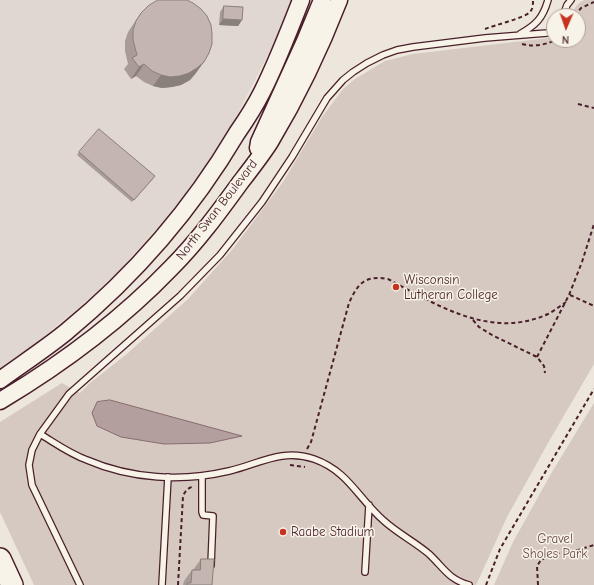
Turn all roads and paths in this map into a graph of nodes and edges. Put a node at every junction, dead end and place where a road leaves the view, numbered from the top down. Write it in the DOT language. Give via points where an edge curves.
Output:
graph roads {
  1 [pos="301,0"];
  2 [pos="322,0"];
  3 [pos="339,0"];
  4 [pos="533,0"];
  5 [pos="548,0"];
  6 [pos="594,2"];
  7 [pos="581,8"];
  8 [pos="546,33"];
  9 [pos="519,35"];
  10 [pos="472,40"];
  11 [pos="578,104"];
  12 [pos="594,108"];
  13 [pos="255,163"];
  14 [pos="594,224"];
  15 [pos="569,295"];
  16 [pos="566,302"];
  17 [pos="594,306"];
  18 [pos="472,319"];
  19 [pos="537,357"];
  20 [pos="545,373"];
  21 [pos="0,380"];
  22 [pos="594,389"];
  23 [pos="0,402"];
  24 [pos="40,434"];
  25 [pos="305,457"];
  26 [pos="286,465"];
  27 [pos="311,468"];
  28 [pos="202,476"];
  29 [pos="168,477"];
  30 [pos="202,485"];
  31 [pos="369,506"];
  32 [pos="594,545"];
  33 [pos="0,559"];
  34 [pos="211,565"];
  35 [pos="365,572"];
  36 [pos="12,585"];
  37 [pos="80,585"];
  38 [pos="162,585"];
  39 [pos="178,585"];
  40 [pos="469,585"];
  41 [pos="486,585"];
  42 [pos="538,585"];
  1 -- 21 [label="main road, North Swan Boulevard" via="262,93 191,203 155,247 114,289 66,332"];
  2 -- 13 [label="main road" via="259,142"];
  3 -- 13 [label="main road, North Swan Boulevard" via="304,80 270,142"];
  4 -- 10 [label="path" via="530,12 524,16 478,31"];
  5 -- 9 [label="lane" via="540,20"];
  6 -- 7 [label="path"];
  8 -- 9 [label="lane"];
  9 -- 10 [label="lane"];
  10 -- 24 [label="lane" via="397,50 367,63 344,80 326,98 292,158 262,202 220,255 180,296 69,394"];
  11 -- 12 [label="path"];
  13 -- 23 [label="main road, North Swan Boulevard" via="219,213 177,261 131,306 90,341"];
  14 -- 15 [label="path"];
  15 -- 16 [label="path"];
  15 -- 17 [label="path"];
  16 -- 18 [label="path" via="549,314 525,321 507,323"];
  16 -- 19 [label="path"];
  18 -- 19 [label="path" via="492,335"];
  18 -- 25 [label="path" via="442,308 388,279 371,278 360,284 350,303"];
  19 -- 20 [label="path" via="544,366"];
  22 -- 41 [label="path" via="500,549"];
  24 -- 29 [label="lane" via="72,453 98,464 124,471"];
  24 -- 37 [label="lane" via="28,465 32,485"];
  25 -- 28 [label="lane" via="277,456"];
  25 -- 31 [label="lane" via="331,467 341,474"];
  26 -- 27 [label="path"];
  28 -- 29 [label="lane"];
  28 -- 30 [label="lane"];
  29 -- 38 [label="lane"];
  30 -- 34 [label="lane" via="203,515 213,516"];
  30 -- 39 [label="path" via="190,487 183,496"];
  31 -- 35 [label="lane"];
  31 -- 40 [label="lane" via="384,522 424,550 452,578"];
  32 -- 42 [label="path" via="554,554 541,560 537,566"];
  33 -- 36 [label="highway"];
}
